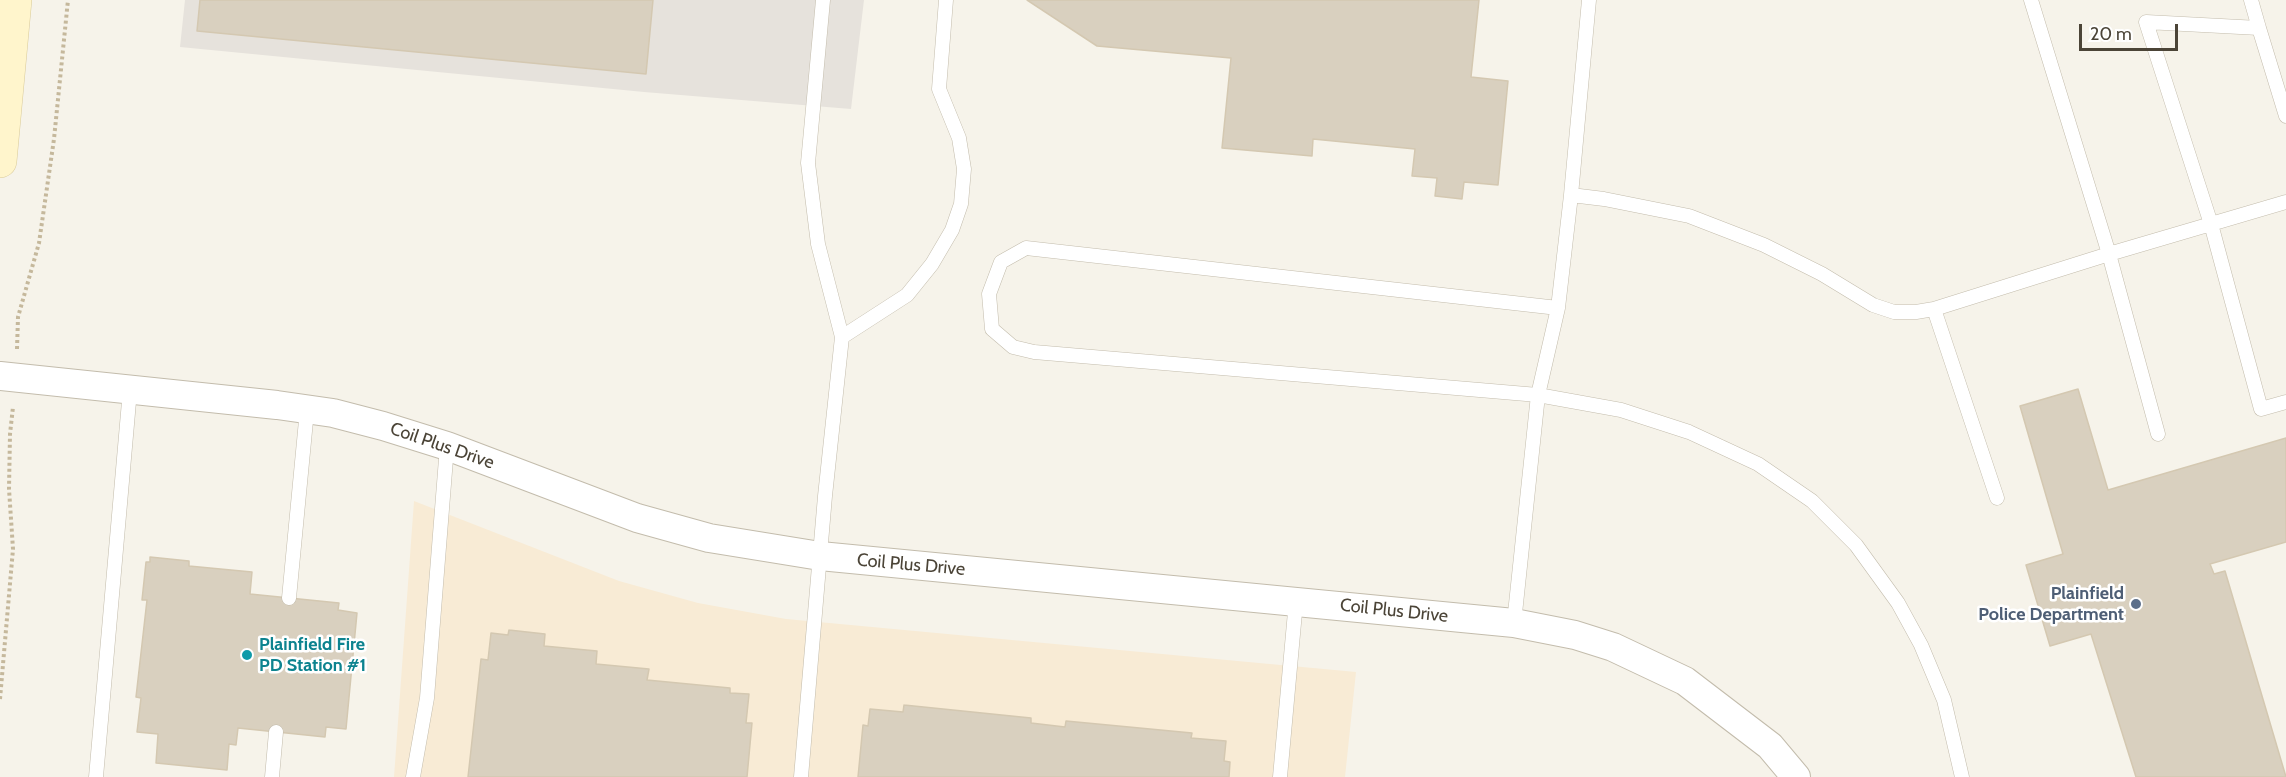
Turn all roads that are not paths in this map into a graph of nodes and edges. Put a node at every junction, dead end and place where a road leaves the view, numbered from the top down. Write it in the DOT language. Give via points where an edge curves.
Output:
graph roads {
  1 [pos="15,0"];
  2 [pos="823,0"];
  3 [pos="946,0"];
  4 [pos="1589,0"];
  5 [pos="2031,0"];
  6 [pos="2251,0"];
  7 [pos="2259,28"];
  8 [pos="2286,116"];
  9 [pos="0,161"];
  10 [pos="1571,195"];
  11 [pos="2286,202"];
  12 [pos="2211,224"];
  13 [pos="2109,254"];
  14 [pos="1558,308"];
  15 [pos="1934,309"];
  16 [pos="842,337"];
  17 [pos="0,376"];
  18 [pos="130,390"];
  19 [pos="1538,395"];
  20 [pos="2286,402"];
  21 [pos="307,410"];
  22 [pos="2158,434"];
  23 [pos="447,446"];
  24 [pos="1997,498"];
  25 [pos="820,556"];
  26 [pos="289,598"];
  27 [pos="1296,601"];
  28 [pos="1514,623"];
  29 [pos="276,732"];
  30 [pos="96,777"];
  31 [pos="272,777"];
  32 [pos="412,777"];
  33 [pos="801,777"];
  34 [pos="1280,777"];
  35 [pos="1796,777"];
  36 [pos="1962,777"];
  1 -- 9 [label="street"];
  2 -- 16 [label="lane" via="808,164 818,244"];
  3 -- 16 [label="lane" via="939,88 959,138 964,169 961,204 932,264 907,295"];
  4 -- 10 [label="lane"];
  5 -- 13 [label="lane"];
  6 -- 7 [label="lane"];
  7 -- 8 [label="lane"];
  7 -- 12 [label="lane" via="2146,22"];
  10 -- 14 [label="lane"];
  10 -- 15 [label="lane" via="1689,216 1764,245 1873,305 1894,312"];
  11 -- 12 [label="lane"];
  12 -- 13 [label="lane"];
  12 -- 20 [label="lane" via="2261,409"];
  13 -- 15 [label="lane"];
  13 -- 22 [label="lane"];
  14 -- 19 [label="lane"];
  14 -- 19 [label="lane" via="1026,248 1001,262 989,294 992,330 1013,348 1034,352"];
  15 -- 24 [label="lane"];
  16 -- 25 [label="lane"];
  17 -- 18 [label="street, Coil Plus Drive"];
  18 -- 21 [label="street, Coil Plus Drive"];
  18 -- 30 [label="lane"];
  19 -- 28 [label="lane"];
  19 -- 36 [label="lane" via="1621,410 1689,432 1758,464 1812,501 1856,545 1898,603 1922,645 1944,700"];
  21 -- 23 [label="street, Coil Plus Drive" via="333,413"];
  21 -- 26 [label="lane"];
  23 -- 25 [label="street, Coil Plus Drive" via="637,518 709,538"];
  23 -- 32 [label="lane" via="427,698"];
  25 -- 27 [label="street, Coil Plus Drive"];
  25 -- 33 [label="lane"];
  27 -- 28 [label="street, Coil Plus Drive"];
  27 -- 34 [label="lane"];
  28 -- 35 [label="street, Coil Plus Drive" via="1613,647 1685,681 1770,746"];
  29 -- 31 [label="lane"];
}
